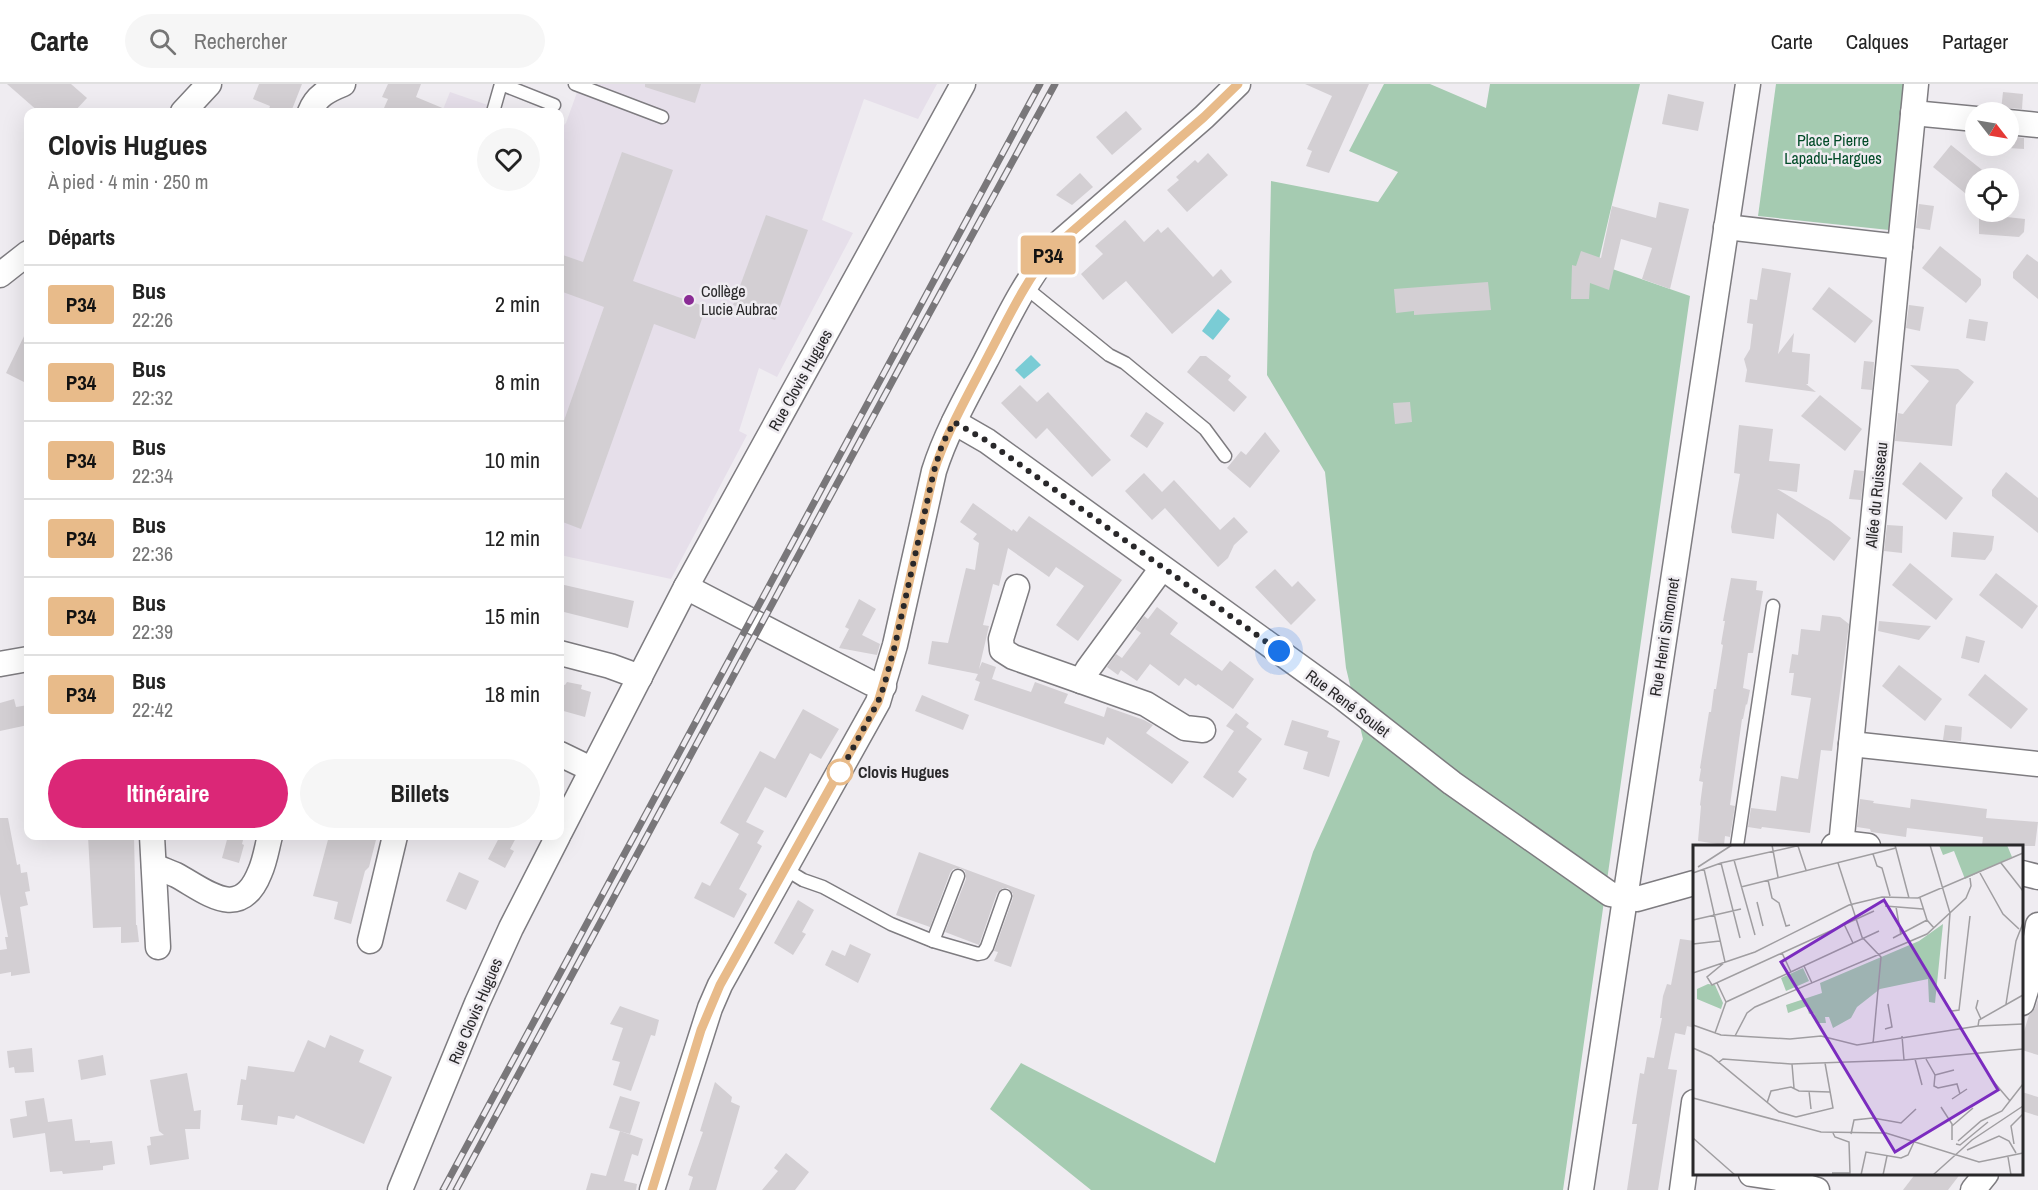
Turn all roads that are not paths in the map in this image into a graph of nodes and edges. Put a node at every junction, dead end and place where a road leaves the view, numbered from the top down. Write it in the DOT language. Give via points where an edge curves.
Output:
graph roads {
  1 [pos="209,84"];
  2 [pos="343,84"];
  3 [pos="501,84"];
  4 [pos="575,84"];
  5 [pos="963,84"];
  6 [pos="1238,84"];
  7 [pos="1748,84"];
  8 [pos="1916,84"];
  9 [pos="554,105"];
  10 [pos="187,108"];
  11 [pos="312,108"];
  12 [pos="494,108"];
  13 [pos="1913,113"];
  14 [pos="662,117"];
  15 [pos="1965,118"];
  16 [pos="2019,123"];
  17 [pos="2038,125"];
  18 [pos="1726,227"];
  19 [pos="1900,247"];
  20 [pos="24,256"];
  21 [pos="0,275"];
  22 [pos="1025,287"];
  23 [pos="954,422"];
  24 [pos="1225,456"];
  25 [pos="1162,568"];
  26 [pos="1017,586"];
  27 [pos="686,587"];
  28 [pos="1773,606"];
  29 [pos="564,654"];
  30 [pos="24,660"];
  31 [pos="0,664"];
  32 [pos="640,677"];
  33 [pos="1081,681"];
  34 [pos="884,686"];
  35 [pos="1203,730"];
  36 [pos="1851,744"];
  37 [pos="564,756"];
  38 [pos="2038,764"];
  39 [pos="591,769"];
  40 [pos="564,824"];
  41 [pos="152,840"];
  42 [pos="269,840"];
  43 [pos="394,840"];
  44 [pos="556,840"];
  45 [pos="1737,845"];
  46 [pos="1839,845"];
  47 [pos="154,866"];
  48 [pos="785,869"];
  49 [pos="2023,873"];
  50 [pos="958,876"];
  51 [pos="2038,877"];
  52 [pos="1693,884"];
  53 [pos="1005,896"];
  54 [pos="1625,897"];
  55 [pos="2038,926"];
  56 [pos="370,941"];
  57 [pos="933,941"];
  58 [pos="158,947"];
  59 [pos="2023,1000"];
  60 [pos="1693,1127"];
  61 [pos="1690,1164"];
  62 [pos="1762,1175"];
  63 [pos="1984,1175"];
  64 [pos="400,1190"];
  65 [pos="652,1190"];
  66 [pos="1581,1190"];
  67 [pos="1682,1190"];
  68 [pos="1817,1190"];
  69 [pos="1973,1190"];
  1 -- 10 [label="street"];
  2 -- 11 [label="street" via="327,91"];
  3 -- 9 [label="lane"];
  3 -- 12 [label="lane"];
  4 -- 14 [label="lane"];
  5 -- 27 [label="street, Rue Clovis Hugues"];
  6 -- 22 [label="street" via="1065,237"];
  7 -- 18 [label="street, Rue Henri Simonnet"];
  8 -- 13 [label="street, Allée du Ruisseau"];
  13 -- 15 [label="street"];
  13 -- 19 [label="street, Allée du Ruisseau"];
  16 -- 17 [label="street"];
  18 -- 19 [label="street"];
  18 -- 54 [label="street, Rue Henri Simonnet"];
  19 -- 36 [label="street, Allée du Ruisseau"];
  20 -- 21 [label="street"];
  22 -- 23 [label="street"];
  22 -- 24 [label="lane" via="1205,429"];
  23 -- 25 [label="street, Rue René Soulet" via="987,441"];
  23 -- 34 [label="street" via="934,471"];
  25 -- 33 [label="street"];
  25 -- 54 [label="street, Rue René Soulet" via="1342,697 1452,783 1610,894"];
  26 -- 33 [label="street" via="1001,639 1002,650"];
  27 -- 32 [label="street, Rue Clovis Hugues"];
  27 -- 34 [label="street" via="871,683"];
  28 -- 45 [label="lane"];
  29 -- 32 [label="street"];
  30 -- 31 [label="street"];
  32 -- 39 [label="street, Rue Clovis Hugues"];
  33 -- 35 [label="street" via="1146,704 1185,728"];
  34 -- 48 [label="street" via="866,726"];
  36 -- 38 [label="street"];
  36 -- 46 [label="street, Allée du Ruisseau"];
  37 -- 39 [label="street"];
  39 -- 40 [label="street, Rue Clovis Hugues"];
  41 -- 47 [label="street"];
  42 -- 47 [label="street" via="255,883 246,894 234,899 220,900 203,893"];
  43 -- 56 [label="street"];
  44 -- 64 [label="street, Rue Clovis Hugues" via="482,993"];
  47 -- 58 [label="street"];
  48 -- 57 [label="lane" via="891,924"];
  48 -- 65 [label="street" via="710,1008"];
  49 -- 51 [label="street"];
  50 -- 57 [label="lane"];
  52 -- 54 [label="street, Rue René Soulet" via="1637,899"];
  53 -- 57 [label="lane" via="983,953"];
  54 -- 66 [label="street, Rue Henri Simonnet"];
  55 -- 59 [label="street"];
  60 -- 61 [label="street"];
  61 -- 67 [label="street"];
  62 -- 68 [label="street"];
  63 -- 69 [label="street"];
}
